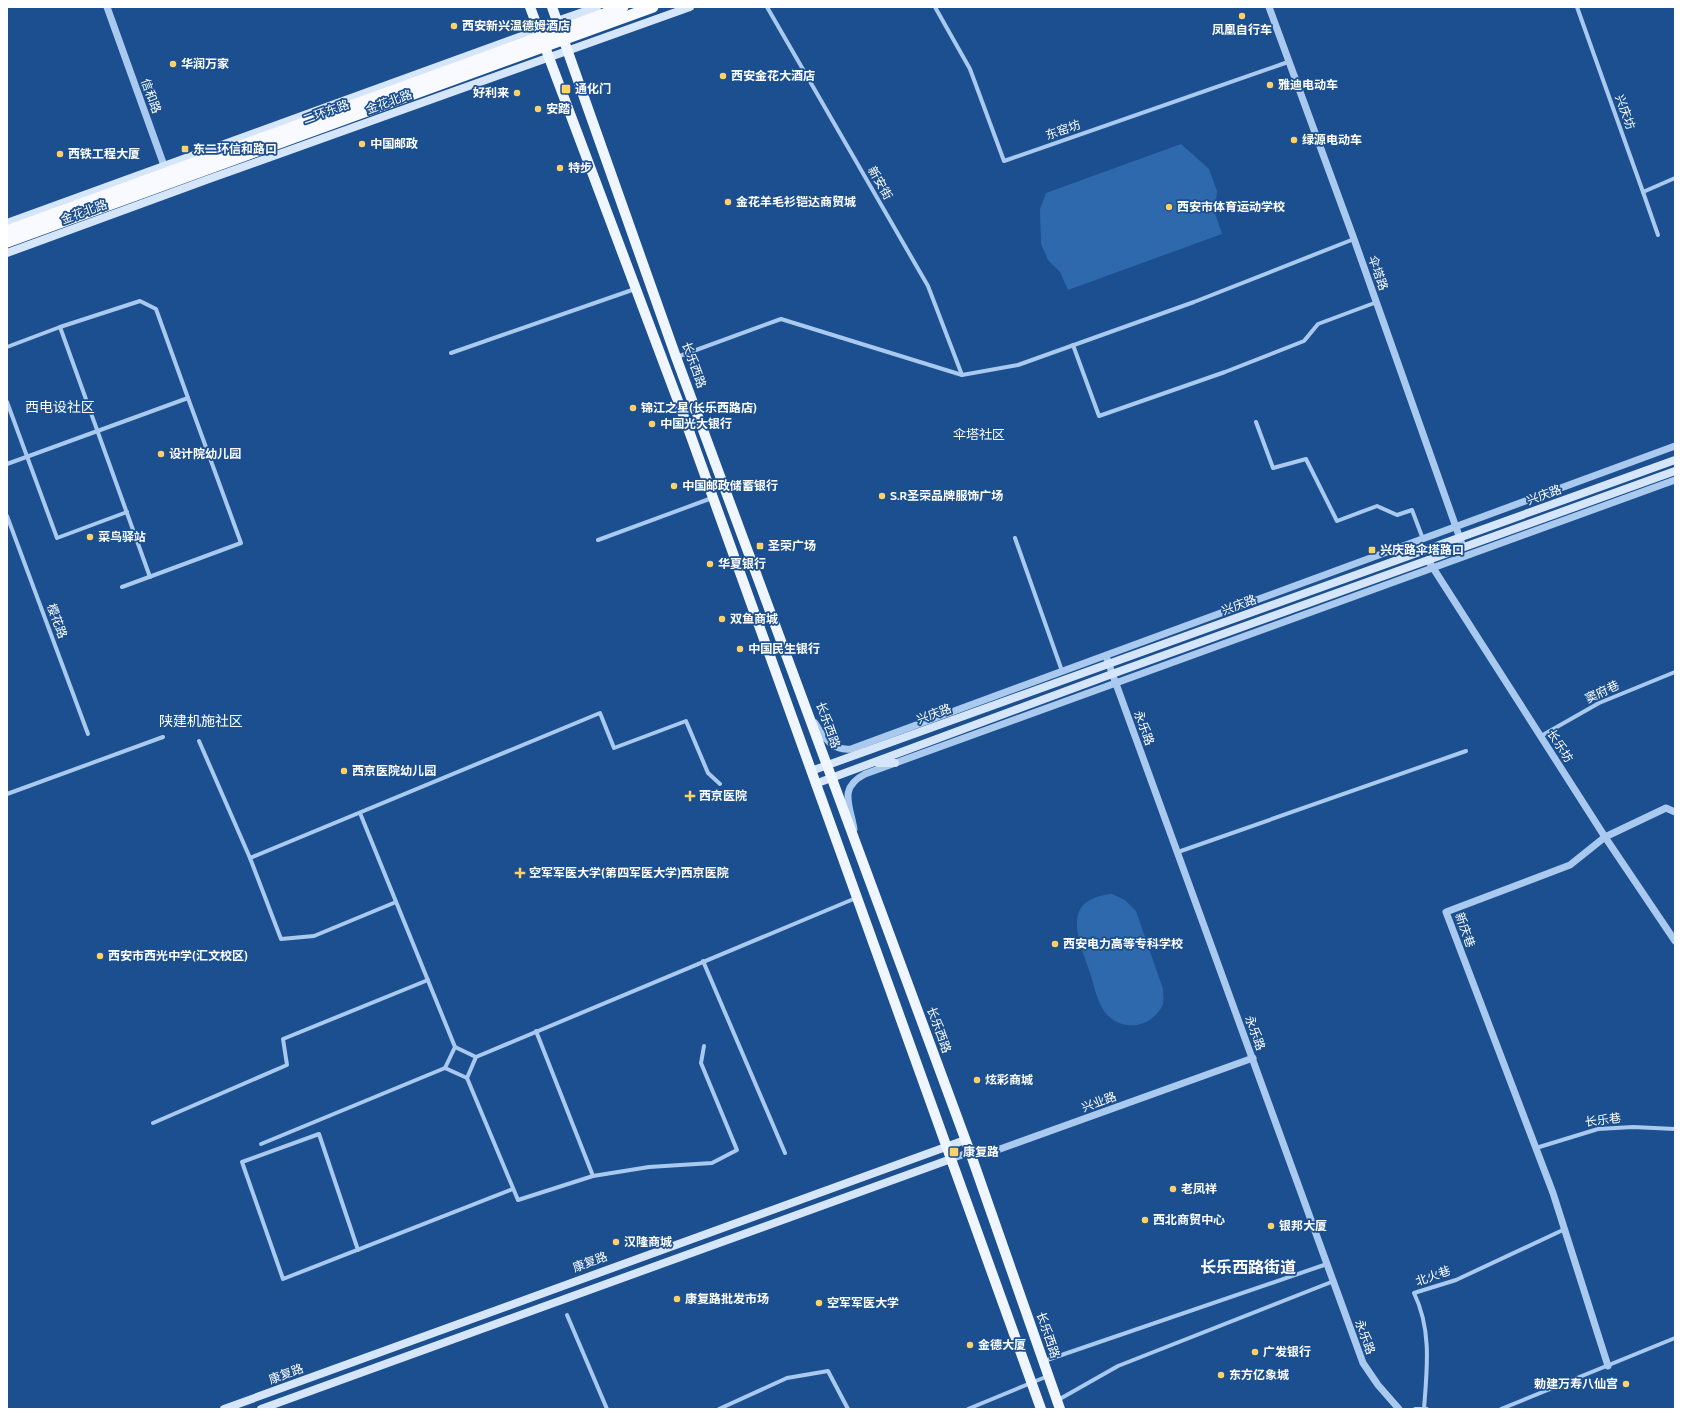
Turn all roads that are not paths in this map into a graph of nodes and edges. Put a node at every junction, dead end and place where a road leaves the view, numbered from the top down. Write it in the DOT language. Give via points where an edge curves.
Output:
graph roads {
  1 [pos="107,7"];
  2 [pos="530,7"];
  3 [pos="552,7"];
  4 [pos="597,7"];
  5 [pos="623,7"];
  6 [pos="654,7"];
  7 [pos="690,7"];
  8 [pos="767,7"];
  9 [pos="935,7"];
  10 [pos="1269,7"];
  11 [pos="1577,7"];
  12 [pos="557,21"];
  13 [pos="538,30"];
  14 [pos="568,51"];
  15 [pos="548,58"];
  16 [pos="1288,62"];
  17 [pos="164,165"];
  18 [pos="1675,178"];
  19 [pos="174,192"];
  20 [pos="1643,192"];
  21 [pos="7,223"];
  22 [pos="7,230"];
  23 [pos="1658,235"];
  24 [pos="1354,239"];
  25 [pos="7,242"];
  26 [pos="7,253"];
  27 [pos="635,289"];
  28 [pos="1377,302"];
  29 [pos="60,327"];
  30 [pos="1073,345"];
  31 [pos="7,347"];
  32 [pos="451,353"];
  33 [pos="676,357"];
  34 [pos="962,375"];
  35 [pos="188,398"];
  36 [pos="7,402"];
  37 [pos="1256,422"];
  38 [pos="98,431"];
  39 [pos="1675,446"];
  40 [pos="27,457"];
  41 [pos="1675,460"];
  42 [pos="7,464"];
  43 [pos="1675,472"];
  44 [pos="1675,480"];
  45 [pos="713,498"];
  46 [pos="127,512"];
  47 [pos="7,516"];
  48 [pos="1456,527"];
  49 [pos="1015,538"];
  50 [pos="1460,538"];
  51 [pos="1423,539"];
  52 [pos="598,540"];
  53 [pos="1464,547"];
  54 [pos="1428,560"];
  55 [pos="1433,568"];
  56 [pos="150,577"];
  57 [pos="122,587"];
  58 [pos="1105,655"];
  59 [pos="1109,664"];
  60 [pos="1062,671"];
  61 [pos="1675,672"];
  62 [pos="1112,674"];
  63 [pos="1116,683"];
  64 [pos="809,712"];
  65 [pos="88,734"];
  66 [pos="1540,736"];
  67 [pos="163,737"];
  68 [pos="199,741"];
  69 [pos="1466,751"];
  70 [pos="874,762"];
  71 [pos="895,763"];
  72 [pos="828,765"];
  73 [pos="811,771"];
  74 [pos="833,778"];
  75 [pos="720,784"];
  76 [pos="815,784"];
  77 [pos="7,794"];
  78 [pos="1675,812"];
  79 [pos="360,813"];
  80 [pos="1605,837"];
  81 [pos="857,845"];
  82 [pos="1178,852"];
  83 [pos="250,858"];
  84 [pos="856,897"];
  85 [pos="396,902"];
  86 [pos="1675,941"];
  87 [pos="704,962"];
  88 [pos="428,980"];
  89 [pos="536,1031"];
  90 [pos="704,1046"];
  91 [pos="455,1047"];
  92 [pos="476,1057"];
  93 [pos="1253,1058"];
  94 [pos="445,1068"];
  95 [pos="467,1078"];
  96 [pos="153,1123"];
  97 [pos="1675,1129"];
  98 [pos="966,1140"];
  99 [pos="261,1144"];
  100 [pos="947,1146"];
  101 [pos="1536,1148"];
  102 [pos="970,1152"];
  103 [pos="785,1153"];
  104 [pos="951,1159"];
  105 [pos="593,1176"];
  106 [pos="513,1189"];
  107 [pos="1565,1229"];
  108 [pos="358,1250"];
  109 [pos="1327,1264"];
  110 [pos="1334,1281"];
  111 [pos="567,1315"];
  112 [pos="1675,1338"];
  113 [pos="1044,1361"];
  114 [pos="1608,1366"];
  115 [pos="1048,1376"];
  116 [pos="1031,1382"];
  117 [pos="1059,1405"];
  118 [pos="224,1409"];
  119 [pos="260,1409"];
  120 [pos="607,1409"];
  121 [pos="719,1409"];
  122 [pos="848,1409"];
  123 [pos="968,1409"];
  124 [pos="1041,1409"];
  125 [pos="1399,1409"];
  126 [pos="1415,1409"];
  127 [pos="1424,1409"];
  128 [pos="1426,1409"];
  129 [pos="1501,1409"];
  1 -- 17 [label="street, 信和路"];
  2 -- 13 [label="main road"];
  3 -- 12 [label="main road, 长乐西路"];
  4 -- 12 [label="main road, 金花北路"];
  5 -- 22 [label="highway, 二环东路"];
  6 -- 25 [label="highway, 二环东路"];
  7 -- 14 [label="main road, 金花北路"];
  8 -- 34 [label="street, 新安街" via="928,286"];
  9 -- 16 [label="street, 东窑坊" via="970,69 1004,161"];
  10 -- 16 [label="street, 伞塔路"];
  11 -- 20 [label="street, 兴庆坊"];
  12 -- 13 [label="main road, 金花北路"];
  12 -- 14 [label="main road, 长乐西路"];
  13 -- 15 [label="main road"];
  13 -- 17 [label="main road, 金花北路"];
  14 -- 15 [label="main road, 金花北路"];
  14 -- 33 [label="main road, 长乐西路"];
  15 -- 19 [label="main road, 金花北路"];
  15 -- 27 [label="main road"];
  16 -- 24 [label="street, 伞塔路"];
  17 -- 19 [label="street, 信和路"];
  17 -- 21 [label="main road, 金花北路"];
  18 -- 20 [label="street"];
  19 -- 26 [label="main road, 金花北路"];
  20 -- 23 [label="street, 兴庆坊"];
  24 -- 28 [label="street, 伞塔路"];
  24 -- 30 [label="street" via="1194,302"];
  27 -- 32 [label="street"];
  27 -- 45 [label="main road"];
  28 -- 30 [label="street" via="1318,324 1304,341 1226,372 1099,416"];
  28 -- 48 [label="street, 伞塔路"];
  29 -- 31 [label="street"];
  29 -- 35 [label="street" via="140,301 156,309"];
  29 -- 38 [label="street"];
  30 -- 34 [label="street" via="1018,365"];
  33 -- 34 [label="street" via="780,319"];
  33 -- 64 [label="main road, 长乐西路"];
  35 -- 38 [label="street"];
  35 -- 56 [label="street" via="241,543"];
  36 -- 40 [label="street"];
  37 -- 51 [label="street" via="1273,468 1306,458 1337,521 1377,506 1397,516 1412,510"];
  38 -- 40 [label="street"];
  38 -- 46 [label="street"];
  39 -- 48 [label="street"];
  40 -- 42 [label="street"];
  40 -- 46 [label="street" via="57,538"];
  41 -- 50 [label="main road, 兴庆路"];
  43 -- 53 [label="main road, 兴庆路"];
  44 -- 55 [label="street"];
  45 -- 52 [label="street"];
  45 -- 73 [label="main road"];
  46 -- 56 [label="street"];
  47 -- 65 [label="street, 樱花路"];
  48 -- 50 [label="street, 伞塔路"];
  48 -- 51 [label="street"];
  49 -- 60 [label="street"];
  50 -- 53 [label="street, 伞塔路"];
  50 -- 59 [label="main road, 兴庆路"];
  51 -- 58 [label="street"];
  53 -- 54 [label="main road, 兴庆路"];
  54 -- 55 [label="street, 长乐坊"];
  54 -- 62 [label="main road, 兴庆路"];
  55 -- 63 [label="street"];
  55 -- 66 [label="street, 长乐坊"];
  56 -- 57 [label="street"];
  58 -- 59 [label="street, 永乐路"];
  58 -- 60 [label="street"];
  59 -- 62 [label="street, 永乐路"];
  59 -- 72 [label="main road, 兴庆路"];
  60 -- 64 [label="street" via="844,750 832,745 825,738"];
  61 -- 66 [label="street, 窦府巷" via="1599,703"];
  62 -- 63 [label="street, 永乐路"];
  62 -- 70 [label="main road, 兴庆路"];
  63 -- 71 [label="street"];
  63 -- 82 [label="street, 永乐路"];
  64 -- 72 [label="main road, 长乐西路"];
  66 -- 80 [label="street, 长乐坊"];
  67 -- 77 [label="street"];
  68 -- 83 [label="street"];
  69 -- 82 [label="street"];
  70 -- 71 [label="main road"];
  70 -- 74 [label="main road, 兴庆路"];
  71 -- 81 [label="street" via="865,774 850,785 847,792 848,802"];
  72 -- 73 [label="main road, 兴庆路"];
  72 -- 74 [label="main road, 长乐西路"];
  73 -- 76 [label="main road"];
  74 -- 76 [label="main road, 兴庆路"];
  74 -- 81 [label="main road, 长乐西路"];
  75 -- 79 [label="street" via="708,773 686,721 614,748 600,713"];
  76 -- 84 [label="main road"];
  78 -- 80 [label="street, 新庆巷" via="1666,808"];
  79 -- 83 [label="street"];
  79 -- 85 [label="street"];
  80 -- 86 [label="street, 长乐坊"];
  80 -- 101 [label="street, 新庆巷" via="1570,865 1446,912"];
  81 -- 98 [label="main road, 长乐西路"];
  82 -- 93 [label="street, 永乐路"];
  83 -- 85 [label="street" via="281,939 314,936"];
  84 -- 87 [label="street"];
  84 -- 100 [label="main road"];
  85 -- 88 [label="street"];
  87 -- 89 [label="street"];
  87 -- 103 [label="street"];
  88 -- 91 [label="street"];
  88 -- 96 [label="street" via="283,1039 287,1065"];
  89 -- 92 [label="street"];
  89 -- 105 [label="street"];
  90 -- 105 [label="street" via="700,1063 737,1150 712,1162 649,1167"];
  91 -- 92 [label="street"];
  91 -- 94 [label="street"];
  92 -- 95 [label="street"];
  93 -- 102 [label="street, 兴业路" via="989,1153"];
  93 -- 109 [label="street, 永乐路"];
  94 -- 95 [label="street"];
  94 -- 99 [label="street"];
  95 -- 106 [label="street"];
  97 -- 101 [label="street, 长乐巷" via="1598,1129"];
  98 -- 100 [label="main road, 康复路"];
  98 -- 102 [label="main road, 长乐西路"];
  100 -- 104 [label="main road"];
  100 -- 118 [label="main road, 康复路"];
  101 -- 107 [label="street"];
  102 -- 104 [label="street, 兴业路"];
  102 -- 113 [label="main road, 长乐西路"];
  104 -- 116 [label="main road"];
  104 -- 119 [label="main road, 康复路"];
  105 -- 106 [label="street" via="518,1200"];
  106 -- 108 [label="street"];
  107 -- 114 [label="street"];
  107 -- 127 [label="street, 北火巷" via="1456,1280 1414,1293 1422,1308 1428,1346"];
  108 -- 108 [label="street" via="283,1279 242,1162 319,1134"];
  109 -- 110 [label="street, 永乐路"];
  109 -- 113 [label="street"];
  110 -- 117 [label="street" via="1118,1366"];
  110 -- 125 [label="street, 永乐路" via="1363,1364"];
  111 -- 120 [label="street"];
  112 -- 114 [label="street"];
  113 -- 115 [label="main road, 长乐西路"];
  114 -- 129 [label="street"];
  115 -- 116 [label="street"];
  115 -- 117 [label="main road, 长乐西路"];
  116 -- 123 [label="street"];
  116 -- 124 [label="main road"];
  121 -- 122 [label="street" via="787,1378 828,1371"];
  126 -- 127 [label="street"];
  127 -- 128 [label="street"];
}
